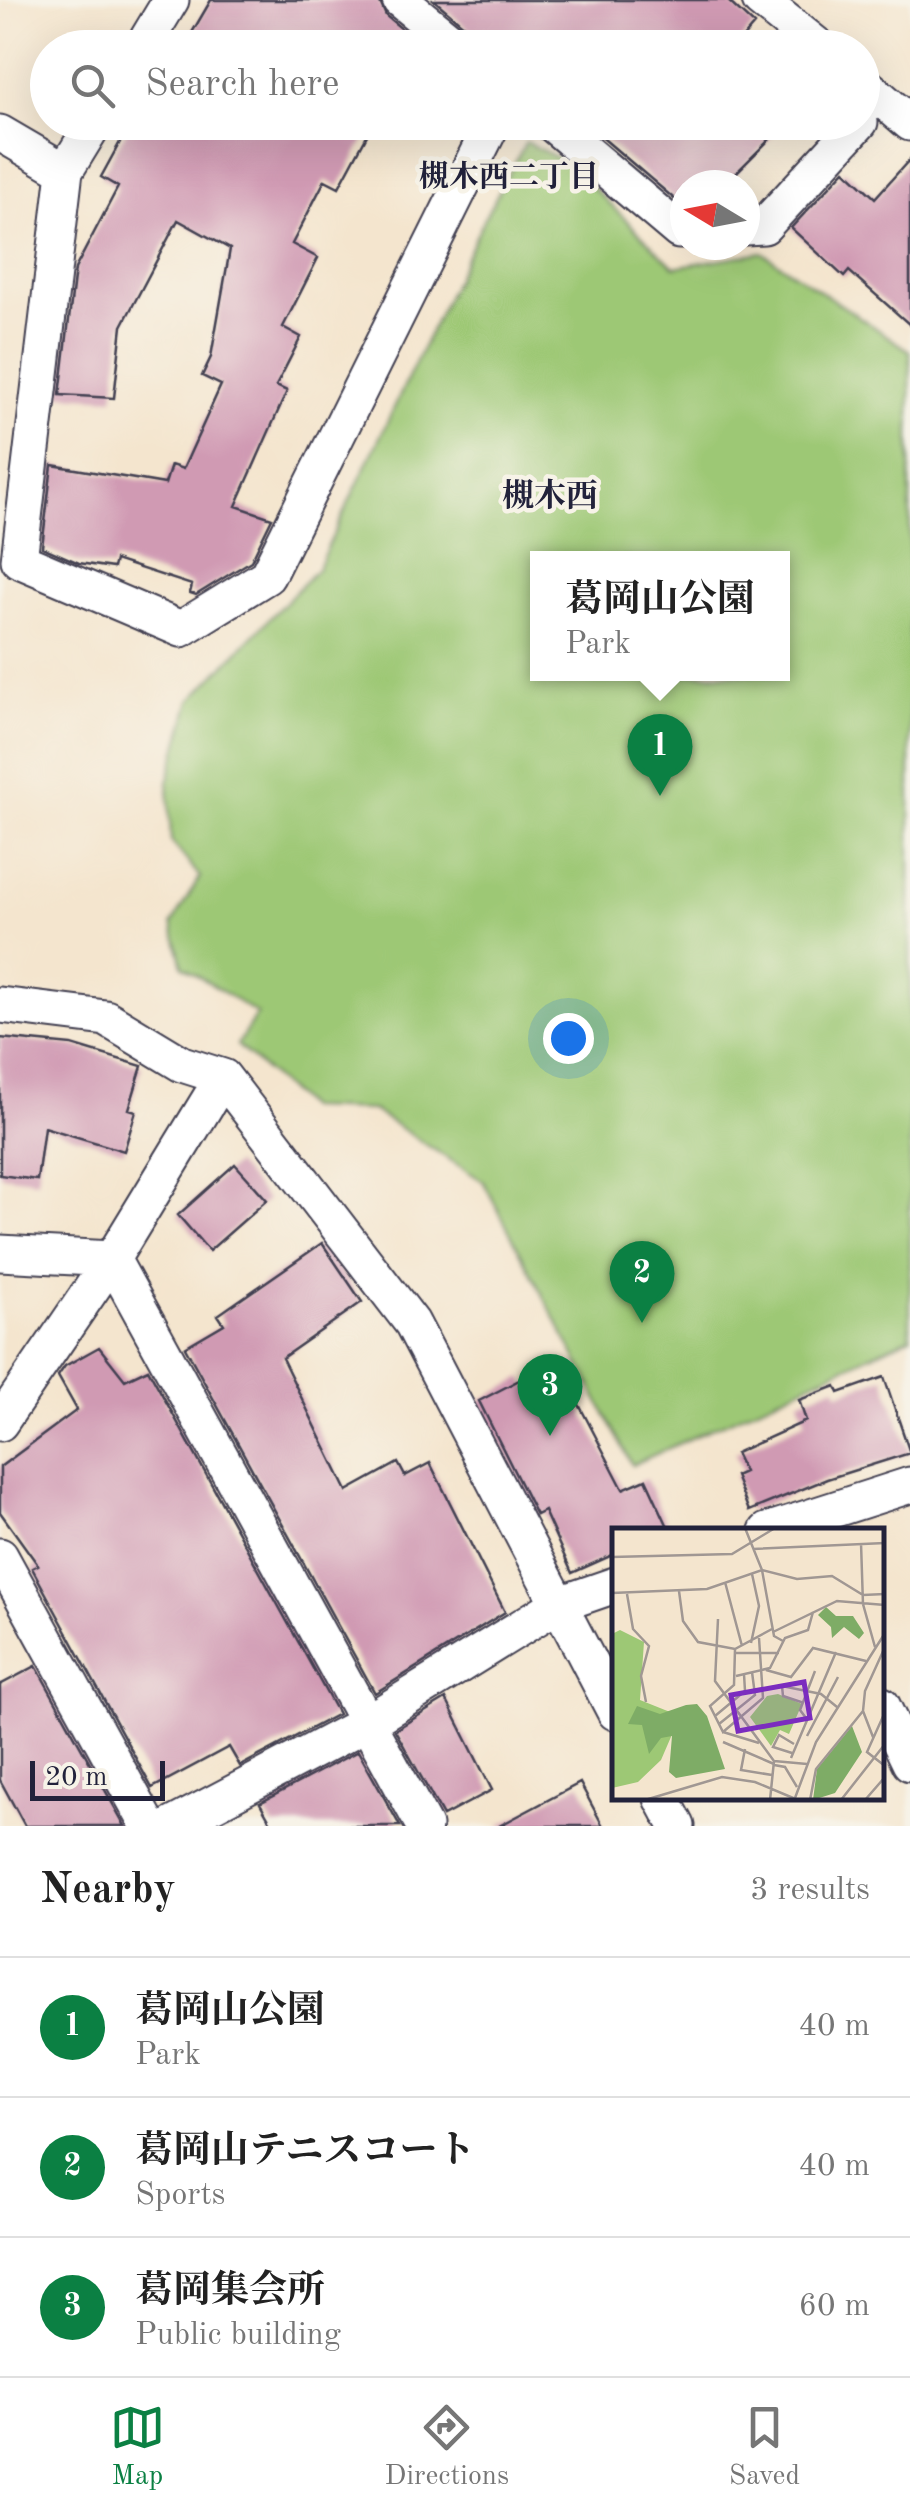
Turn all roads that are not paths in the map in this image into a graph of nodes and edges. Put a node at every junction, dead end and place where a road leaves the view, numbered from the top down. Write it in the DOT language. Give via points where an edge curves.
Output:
graph roads {
  1 [pos="171,0"];
  2 [pos="400,0"];
  3 [pos="760,0"];
  4 [pos="153,30"];
  5 [pos="436,30"];
  6 [pos="798,30"];
  7 [pos="880,111"];
  8 [pos="910,123"];
  9 [pos="0,133"];
  10 [pos="84,140"];
  11 [pos="484,140"];
  12 [pos="571,140"];
  13 [pos="838,140"];
  14 [pos="65,172"];
  15 [pos="670,223"];
  16 [pos="760,226"];
  17 [pos="0,1005"];
  18 [pos="222,1077"];
  19 [pos="0,1254"];
  20 [pos="112,1259"];
  21 [pos="0,1424"];
  22 [pos="910,1486"];
  23 [pos="787,1528"];
  24 [pos="0,1556"];
  25 [pos="612,1586"];
  26 [pos="557,1605"];
  27 [pos="612,1706"];
  28 [pos="885,1712"];
  29 [pos="368,1722"];
  30 [pos="910,1763"];
  31 [pos="664,1801"];
  32 [pos="149,1826"];
  33 [pos="171,1826"];
  34 [pos="424,1826"];
  35 [pos="677,1826"];
  1 -- 4 [label="street"];
  2 -- 5 [label="street"];
  3 -- 6 [label="street"];
  7 -- 8 [label="street"];
  9 -- 14 [label="street"];
  10 -- 14 [label="street"];
  11 -- 14 [label="street" via="267,576 181,629 19,560"];
  12 -- 15 [label="street"];
  13 -- 16 [label="street"];
  17 -- 18 [label="street" via="106,1018 182,1064"];
  18 -- 20 [label="street"];
  18 -- 26 [label="street" via="412,1323"];
  19 -- 20 [label="street"];
  20 -- 21 [label="street"];
  20 -- 29 [label="street"];
  22 -- 23 [label="street"];
  24 -- 32 [label="street"];
  25 -- 26 [label="street"];
  26 -- 27 [label="street"];
  26 -- 29 [label="street"];
  28 -- 30 [label="street"];
  29 -- 33 [label="street"];
  29 -- 34 [label="street"];
  31 -- 35 [label="street"];
}
